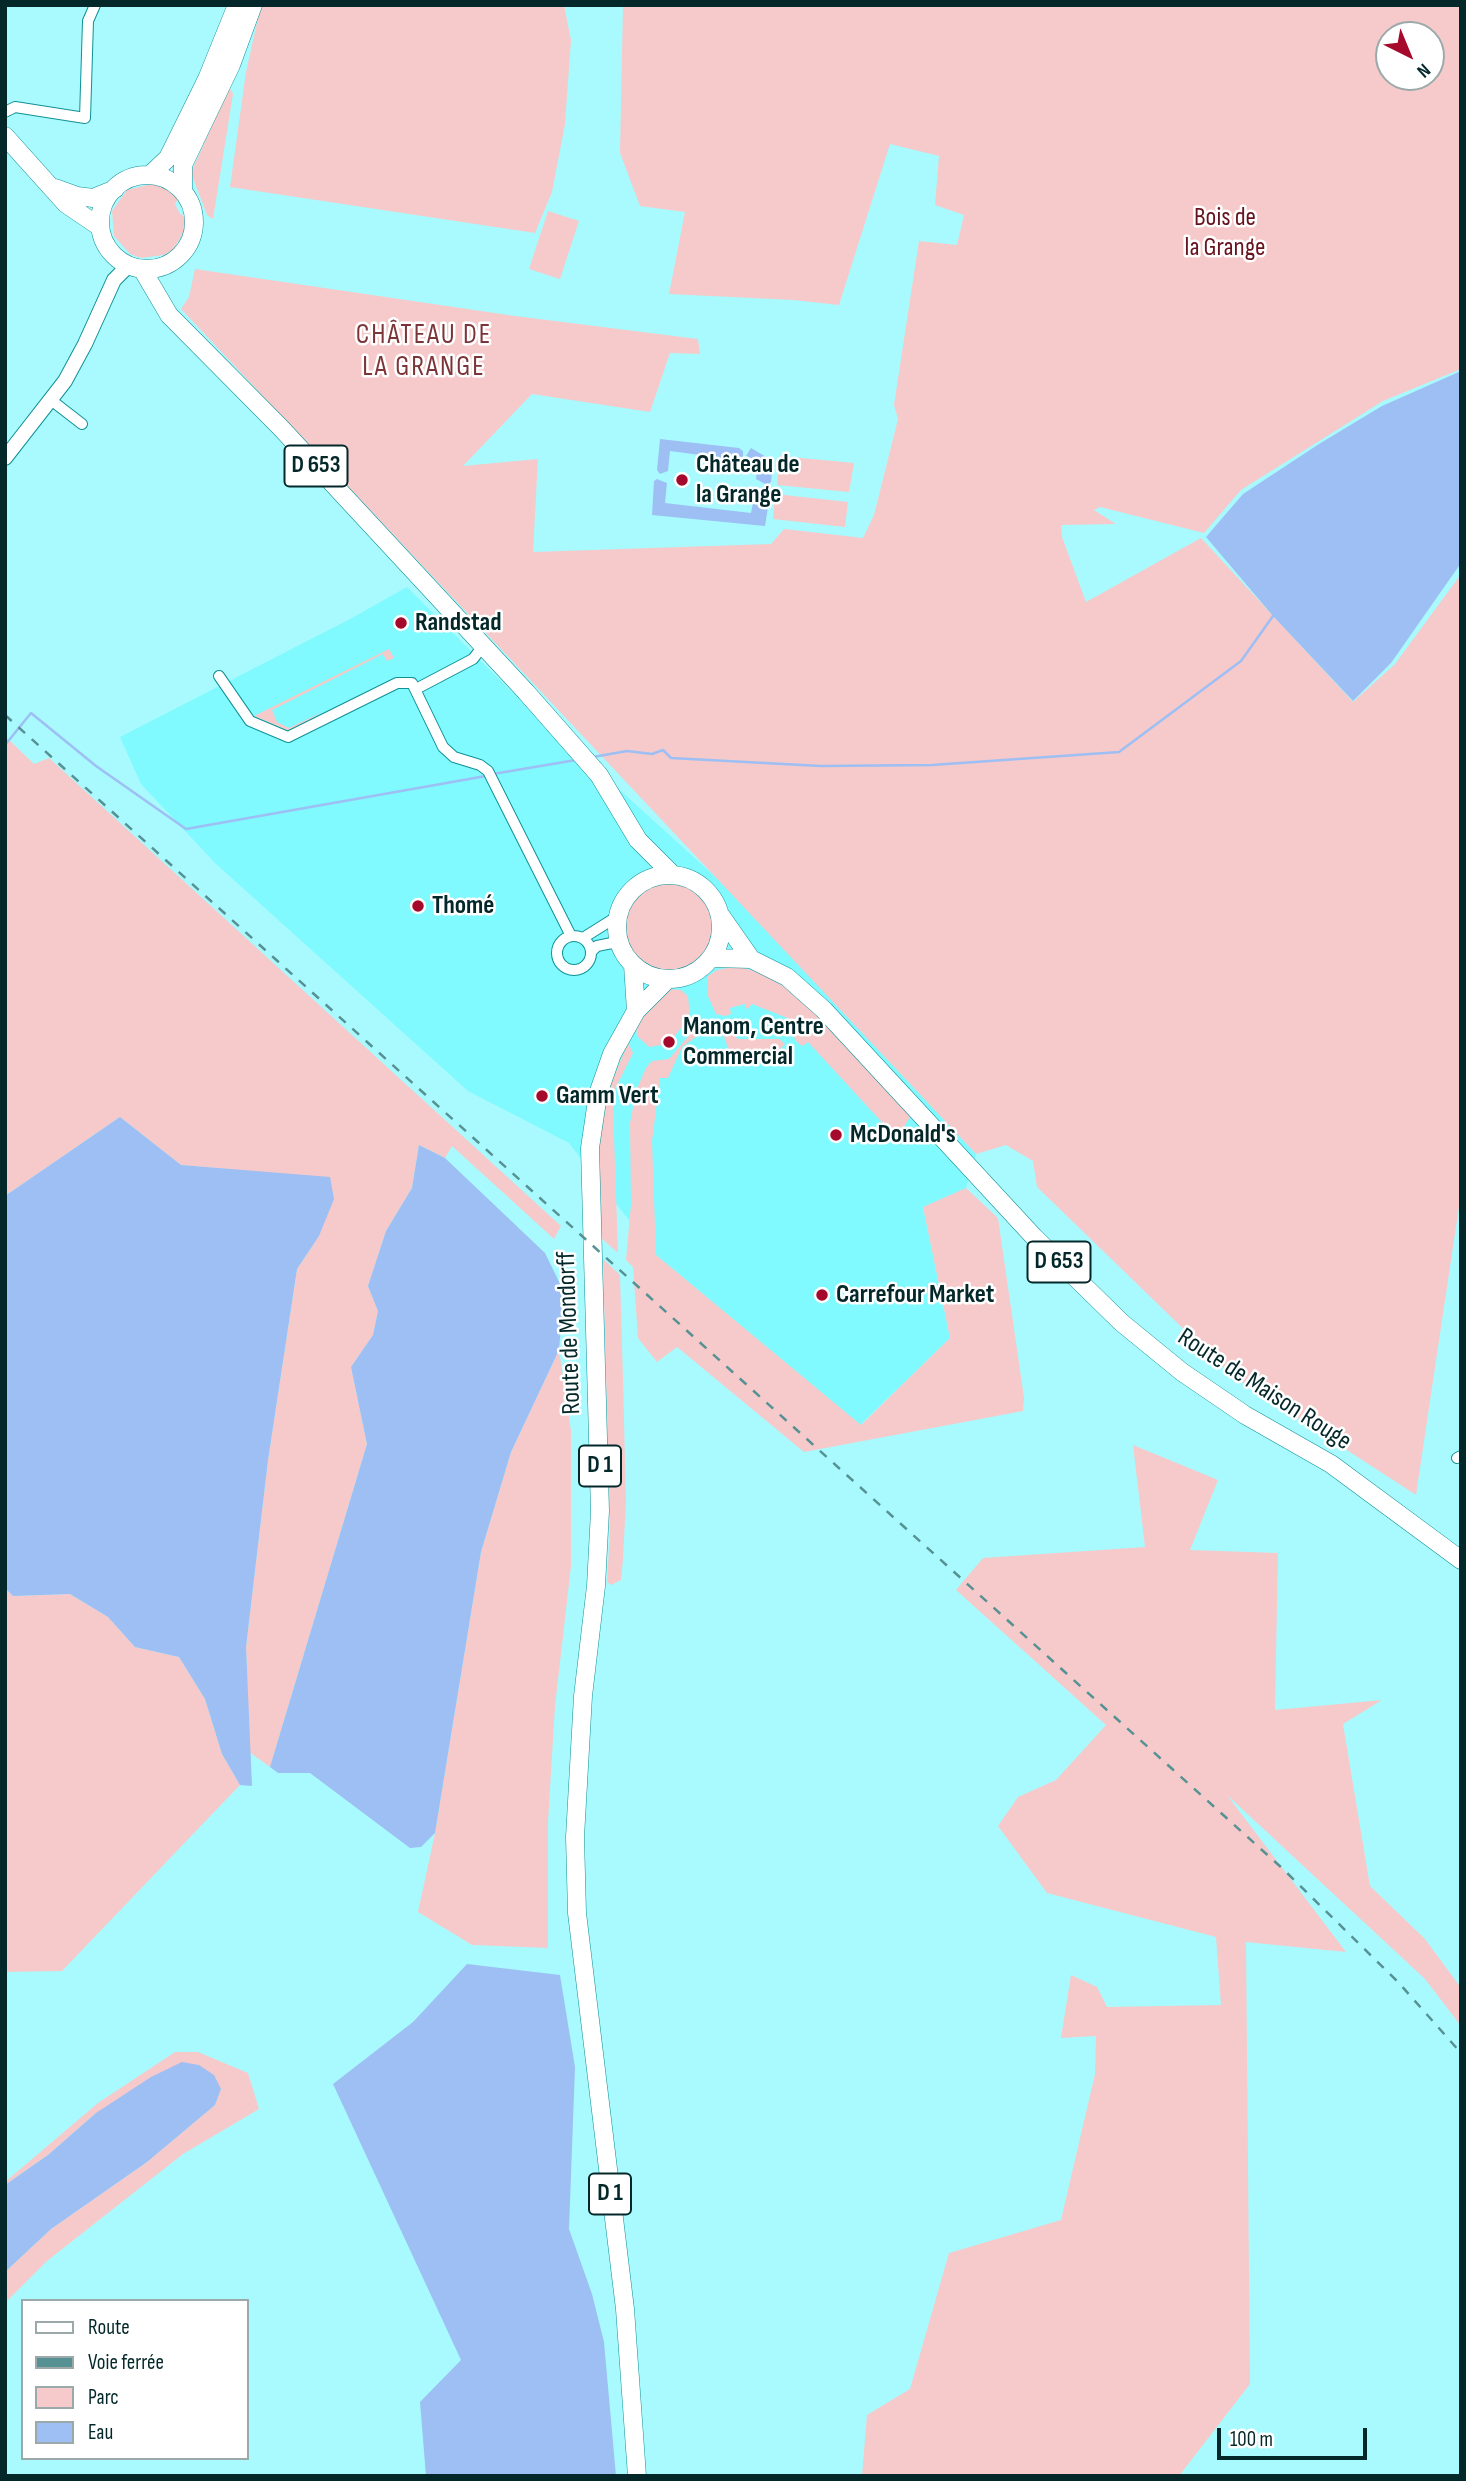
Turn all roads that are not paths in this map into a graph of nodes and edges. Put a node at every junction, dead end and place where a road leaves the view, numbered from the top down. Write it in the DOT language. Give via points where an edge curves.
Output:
graph roads {
  1 [pos="95,5"];
  2 [pos="237,5"];
  3 [pos="253,5"];
  4 [pos="5,112"];
  5 [pos="5,136"];
  6 [pos="150,176"];
  7 [pos="50,186"];
  8 [pos="115,189"];
  9 [pos="183,191"];
  10 [pos="100,227"];
  11 [pos="169,264"];
  12 [pos="135,267"];
  13 [pos="184,328"];
  14 [pos="51,400"];
  15 [pos="82,424"];
  16 [pos="5,458"];
  17 [pos="483,646"];
  18 [pos="219,676"];
  19 [pos="413,686"];
  20 [pos="638,840"];
  21 [pos="672,874"];
  22 [pos="643,881"];
  23 [pos="618,916"];
  24 [pos="721,916"];
  25 [pos="571,936"];
  26 [pos="583,938"];
  27 [pos="621,948"];
  28 [pos="592,951"];
  29 [pos="711,958"];
  30 [pos="751,959"];
  31 [pos="634,965"];
  32 [pos="668,979"];
  33 [pos="636,1011"];
  34 [pos="1461,1560"];
  35 [pos="637,2476"];
  1 -- 4 [label="street" via="88,21 85,118 15,107"];
  2 -- 6 [label="main road" via="222,47 168,158"];
  3 -- 9 [label="main road" via="231,65 183,165"];
  5 -- 7 [label="main road"];
  6 -- 8 [label="main road" via="135,177"];
  6 -- 9 [label="main road" via="166,179"];
  7 -- 8 [label="main road" via="93,198"];
  7 -- 10 [label="main road" via="66,204"];
  8 -- 10 [label="main road" via="104,205"];
  9 -- 11 [label="main road" via="192,208 194,229 186,250"];
  10 -- 12 [label="main road" via="112,254"];
  11 -- 12 [label="main road"];
  11 -- 13 [label="main road" via="168,301"];
  12 -- 13 [label="main road" via="152,283 161,306"];
  12 -- 14 [label="street" via="114,280 77,360"];
  13 -- 17 [label="main road, D 653"];
  14 -- 15 [label="street"];
  14 -- 16 [label="street"];
  17 -- 19 [label="street" via="473,659"];
  17 -- 20 [label="main road, D 653" via="598,775"];
  18 -- 19 [label="street" via="250,721 288,737 397,683"];
  19 -- 25 [label="street" via="443,747 454,757 488,771"];
  20 -- 21 [label="main road"];
  20 -- 22 [label="main road"];
  21 -- 22 [label="main road"];
  21 -- 24 [label="main road" via="704,887"];
  22 -- 23 [label="main road" via="627,896"];
  23 -- 26 [label="street"];
  23 -- 27 [label="main road"];
  24 -- 29 [label="main road" via="722,931"];
  24 -- 30 [label="main road"];
  25 -- 26 [label="street"];
  25 -- 28 [label="street" via="557,948 562,966 582,969"];
  26 -- 28 [label="street"];
  27 -- 28 [label="street" via="612,943"];
  27 -- 31 [label="main road"];
  29 -- 30 [label="main road"];
  29 -- 32 [label="main road" via="692,974"];
  30 -- 34 [label="main road, Route de Maison Rouge / D 653" via="787,977 824,1010 1034,1237 1122,1323 1182,1372 1331,1464"];
  31 -- 32 [label="main road" via="644,973"];
  31 -- 33 [label="main road"];
  32 -- 33 [label="main road, D 1"];
  33 -- 35 [label="main road, Route de Mondorff / D 1" via="612,1054 598,1094 590,1148 600,1511 575,1838 577,1913 625,2309"];
}
